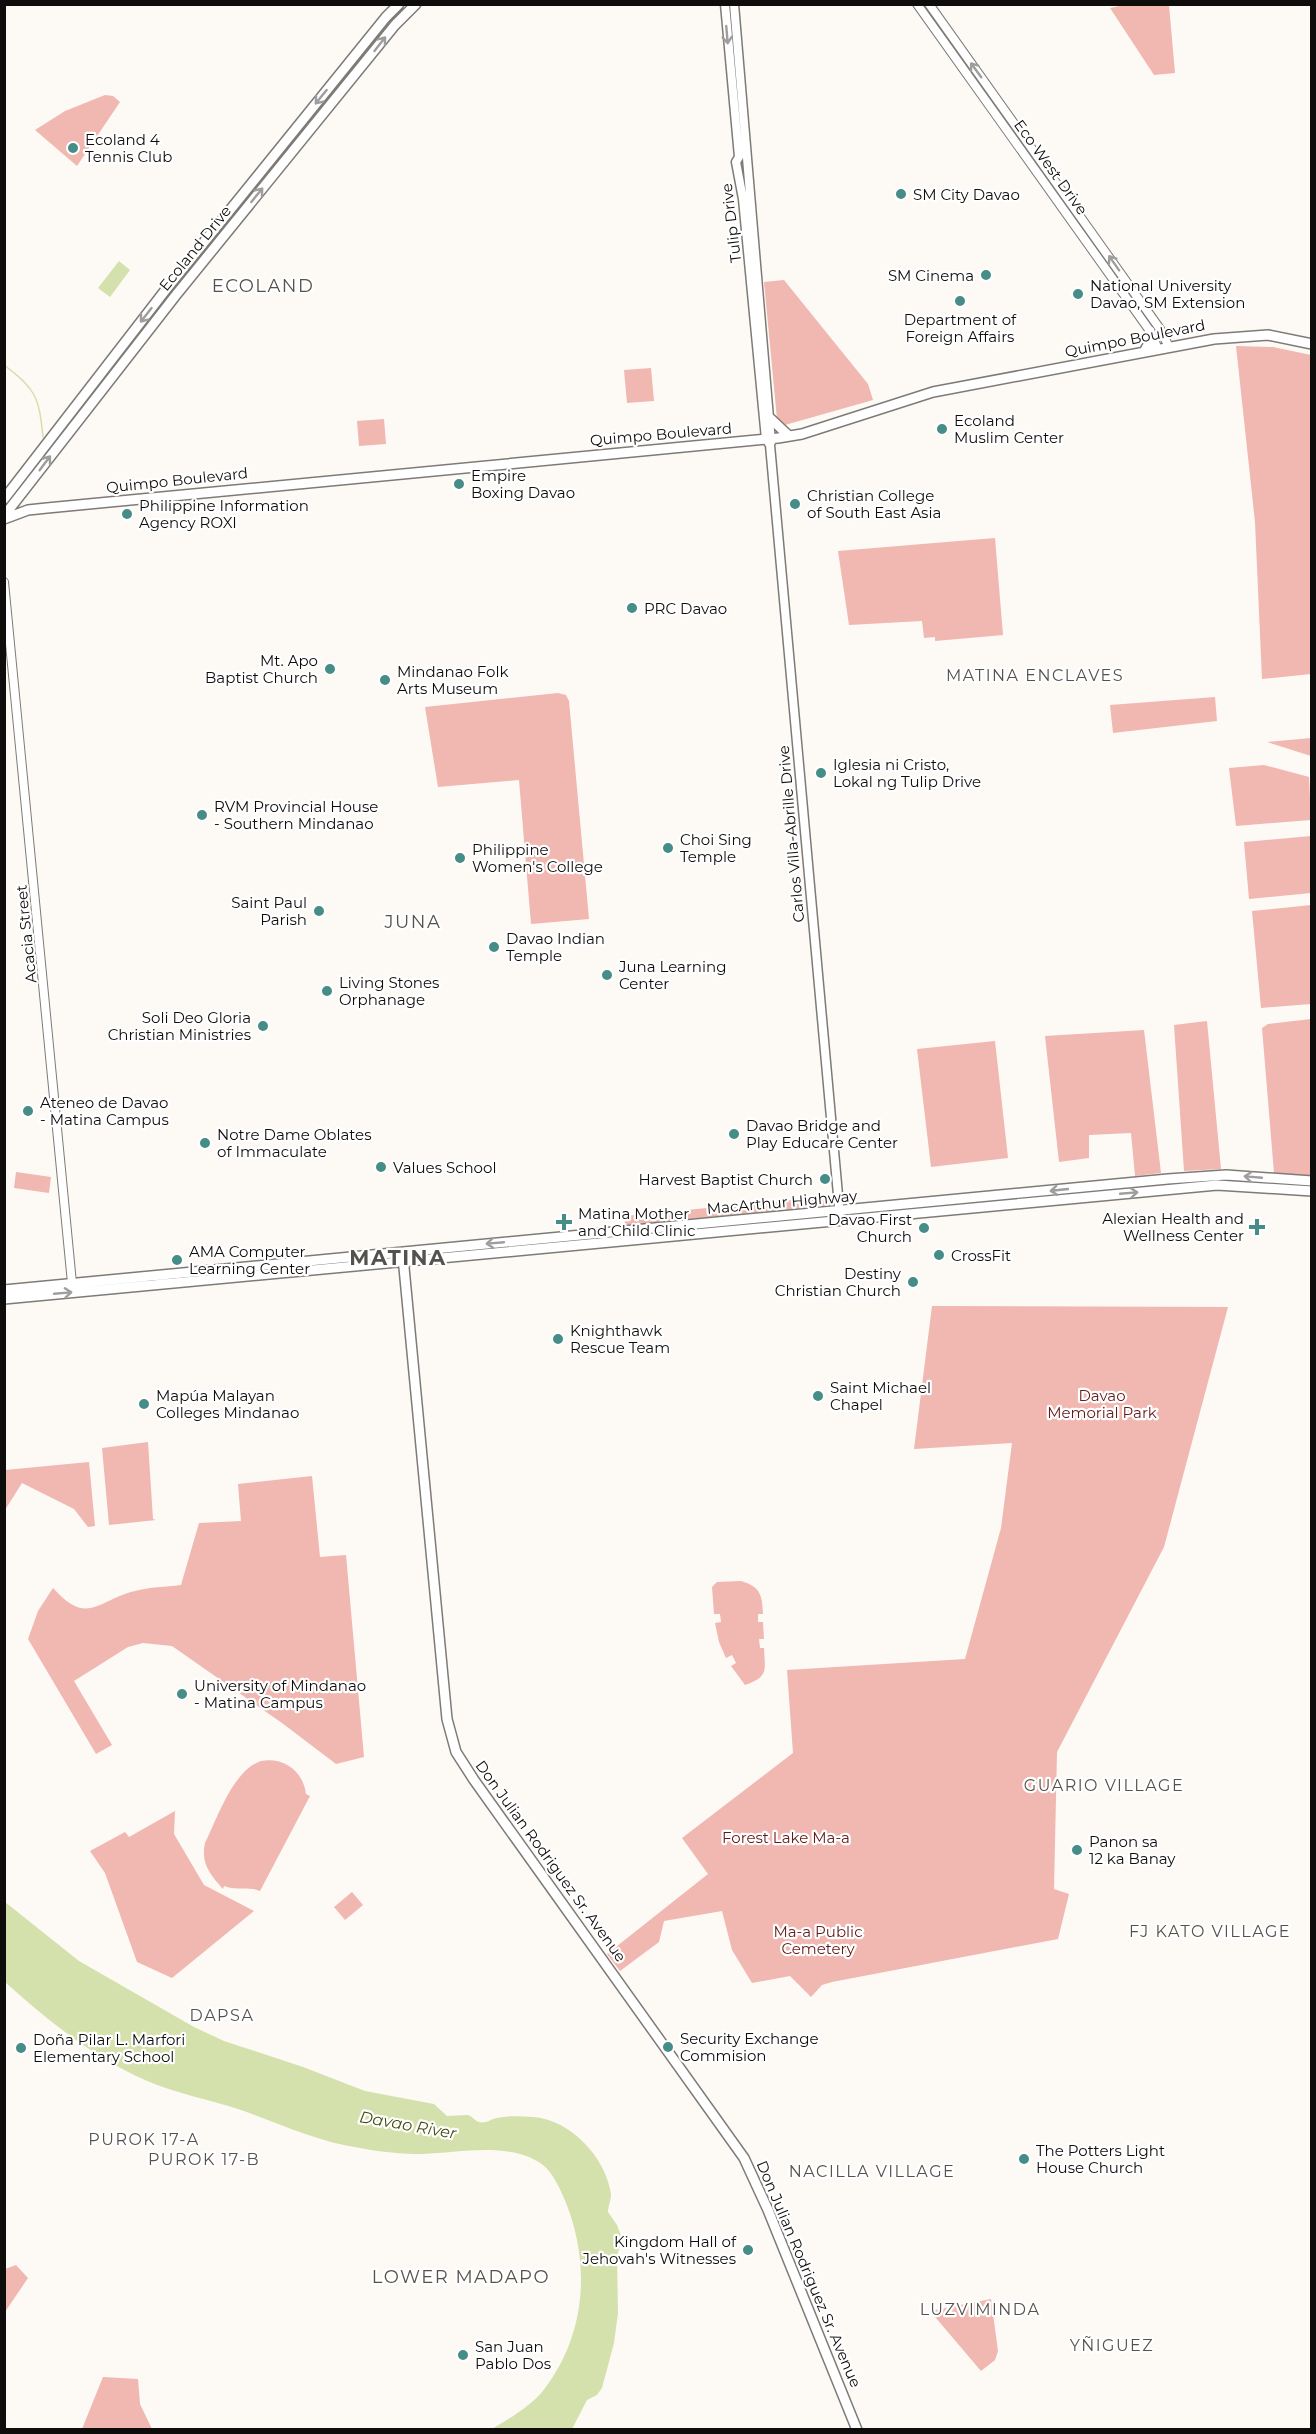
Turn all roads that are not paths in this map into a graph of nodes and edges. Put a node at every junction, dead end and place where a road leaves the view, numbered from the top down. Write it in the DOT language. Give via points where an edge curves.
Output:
graph roads {
  1 [pos="399,4"];
  2 [pos="416,4"];
  3 [pos="725,4"];
  4 [pos="734,4"];
  5 [pos="917,4"];
  6 [pos="929,4"];
  7 [pos="956,43"];
  8 [pos="949,48"];
  9 [pos="735,62"];
  10 [pos="737,86"];
  11 [pos="996,98"];
  12 [pos="988,103"];
  13 [pos="746,127"];
  14 [pos="736,129"];
  15 [pos="1061,188"];
  16 [pos="1053,192"];
  17 [pos="747,199"];
  18 [pos="1101,245"];
  19 [pos="1094,251"];
  20 [pos="1141,302"];
  21 [pos="1134,307"];
  22 [pos="1150,331"];
  23 [pos="1311,344"];
  24 [pos="1169,347"];
  25 [pos="1158,349"];
  26 [pos="1144,352"];
  27 [pos="771,419"];
  28 [pos="789,436"];
  29 [pos="770,441"];
  30 [pos="4,499"];
  31 [pos="6,514"];
  32 [pos="4,582"];
  33 [pos="1311,1181"];
  34 [pos="1104,1191"];
  35 [pos="1311,1191"];
  36 [pos="840,1216"];
  37 [pos="403,1256"];
  38 [pos="175,1278"];
  39 [pos="72,1283"];
  40 [pos="4,1290"];
  41 [pos="4,1299"];
  42 [pos="857,2430"];
  1 -- 30 [label="main road, Ecoland Drive, one-way" via="167,288"];
  31 -- 2 [label="main road, Ecoland Drive, one-way" via="176,294"];
  3 -- 9 [label="main road, Tulip Drive, one-way"];
  4 -- 9 [label="main road, Tulip Drive"];
  5 -- 8 [label="street, Eco West Drive"];
  6 -- 7 [label="street, Eco West Drive"];
  7 -- 8 [label="street"];
  11 -- 7 [label="street, Eco West Drive, one-way"];
  8 -- 12 [label="street, Eco West Drive"];
  9 -- 10 [label="main road, Tulip Drive"];
  10 -- 13 [label="main road, Tulip Drive"];
  10 -- 14 [label="main road, Tulip Drive"];
  11 -- 12 [label="street"];
  11 -- 15 [label="street, Eco West Drive"];
  12 -- 16 [label="street, Eco West Drive"];
  13 -- 14 [label="main road"];
  13 -- 17 [label="main road, Tulip Drive"];
  14 -- 17 [label="main road, Tulip Drive" via="736,162"];
  15 -- 16 [label="street"];
  15 -- 18 [label="street, Eco West Drive"];
  16 -- 19 [label="street, Eco West Drive"];
  17 -- 27 [label="main road, Tulip Drive"];
  17 -- 29 [label="main road, Tulip Drive"];
  18 -- 19 [label="street"];
  20 -- 18 [label="street, Eco West Drive, one-way"];
  19 -- 21 [label="street, Eco West Drive"];
  20 -- 21 [label="street"];
  20 -- 24 [label="street, Eco West Drive"];
  21 -- 22 [label="street, Eco West Drive"];
  22 -- 25 [label="street, Eco West Drive"];
  22 -- 26 [label="main road"];
  23 -- 24 [label="main road, Quimpo Boulevard" via="1286,337 1249,335"];
  24 -- 25 [label="main road, Quimpo Boulevard"];
  25 -- 26 [label="main road, Quimpo Boulevard"];
  26 -- 28 [label="main road, Quimpo Boulevard" via="933,392"];
  27 -- 28 [label="main road"];
  27 -- 29 [label="main road, Tulip Drive"];
  28 -- 29 [label="main road, Quimpo Boulevard"];
  29 -- 31 [label="main road, Quimpo Boulevard"];
  29 -- 36 [label="main road, Carlos Villa-Abrille Drive"];
  32 -- 39 [label="street, Acacia Street"];
  33 -- 34 [label="main road, MacArthur Highway, one-way" via="1218,1175"];
  34 -- 35 [label="main road, MacArthur Highway, one-way" via="1217,1185"];
  34 -- 36 [label="main road, MacArthur Highway"];
  36 -- 37 [label="main road, MacArthur Highway"];
  37 -- 38 [label="main road, MacArthur Highway"];
  37 -- 42 [label="main road, Don Julian Rodriguez Sr. Avenue" via="447,1719 453,1742 470,1775 744,2158"];
  38 -- 39 [label="main road, MacArthur Highway"];
  41 -- 38 [label="main road, MacArthur Highway, one-way"];
  39 -- 40 [label="main road, MacArthur Highway"];
}
